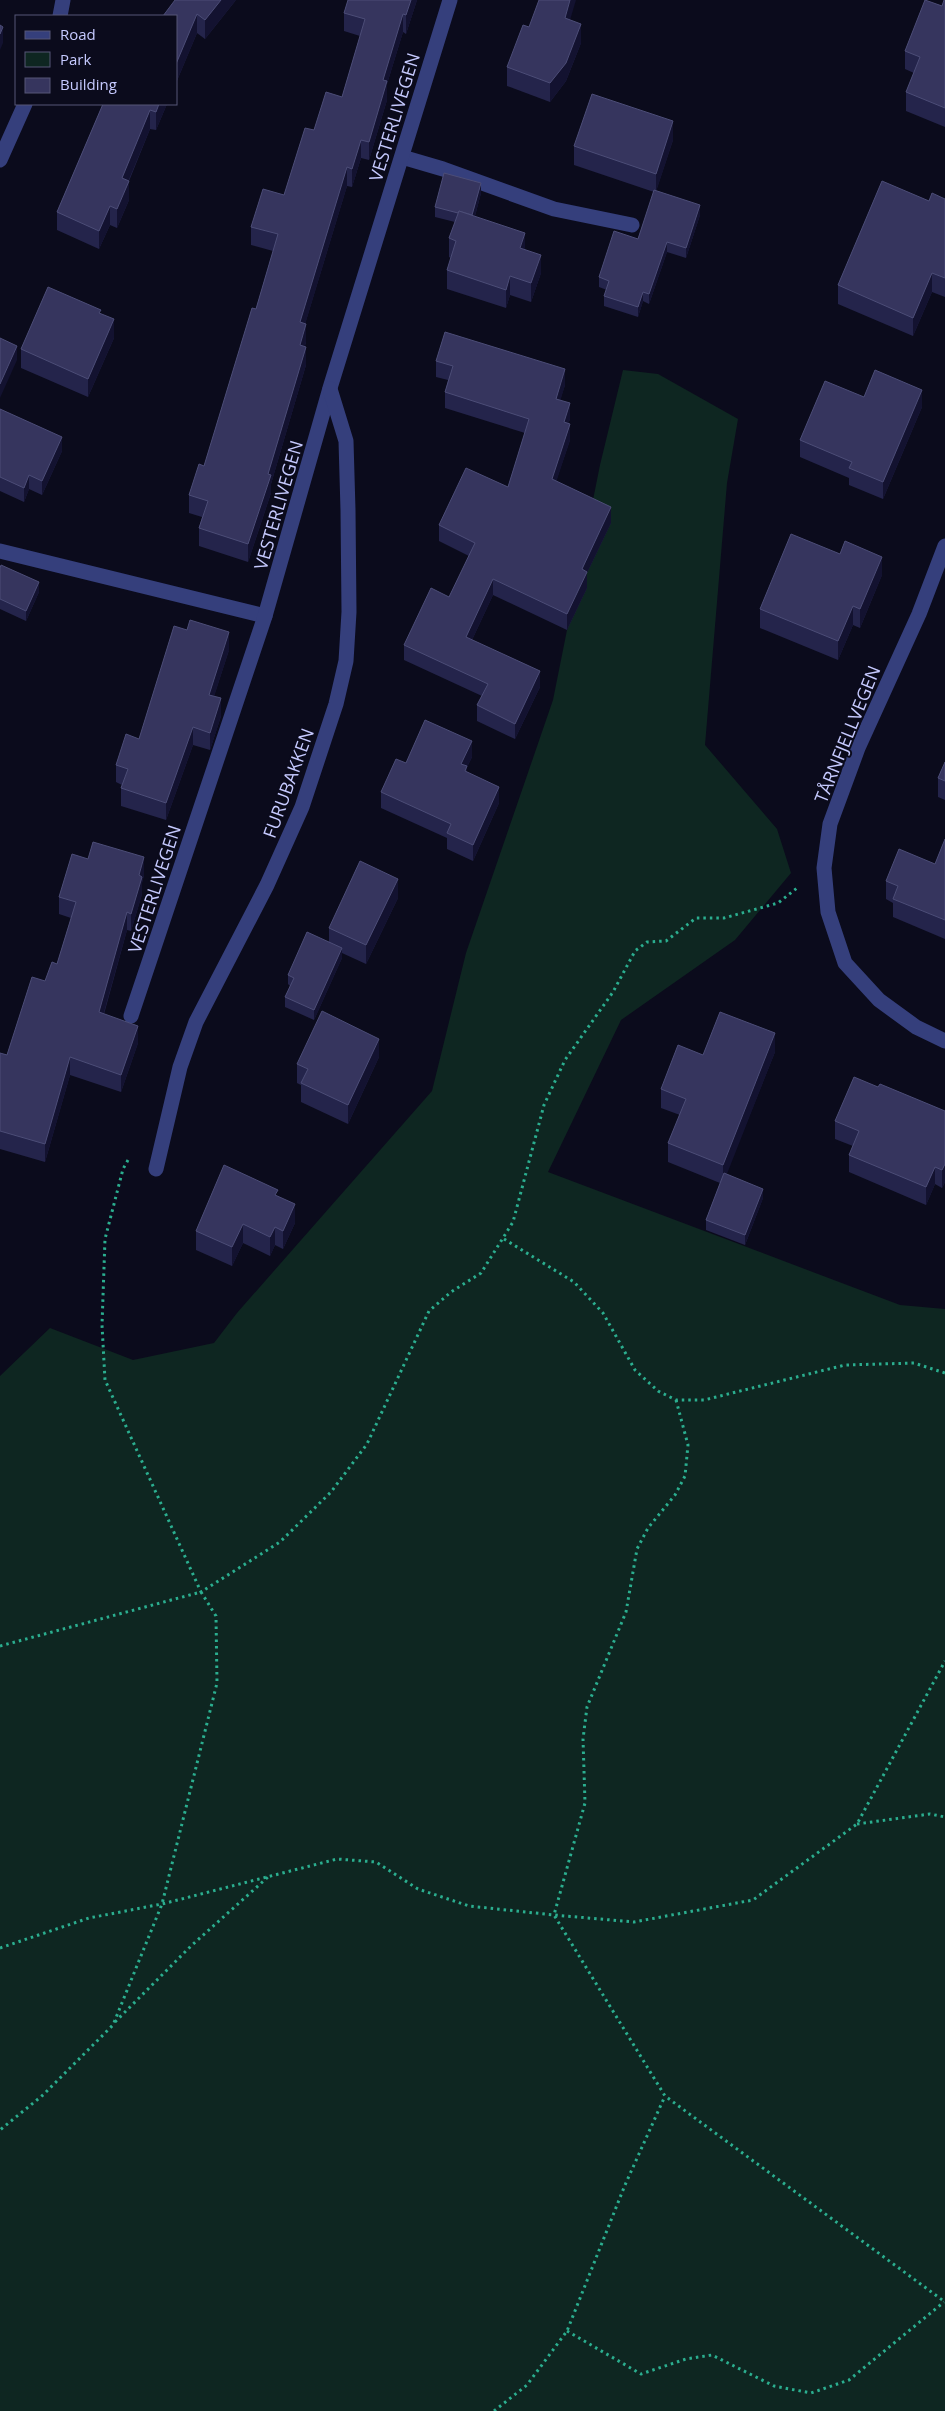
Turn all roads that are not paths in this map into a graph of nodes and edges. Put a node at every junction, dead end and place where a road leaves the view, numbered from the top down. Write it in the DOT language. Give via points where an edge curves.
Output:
graph roads {
  1 [pos="63,0"];
  2 [pos="450,0"];
  3 [pos="60,15"];
  4 [pos="25,105"];
  5 [pos="402,157"];
  6 [pos="0,160"];
  7 [pos="632,225"];
  8 [pos="330,388"];
  9 [pos="945,546"];
  10 [pos="0,551"];
  11 [pos="265,616"];
  12 [pos="131,1016"];
  13 [pos="945,1041"];
  14 [pos="156,1169"];
  1 -- 3 [label="street"];
  2 -- 5 [label="street, VESTERLIVEGEN"];
  4 -- 6 [label="street"];
  5 -- 7 [label="street" via="554,209"];
  5 -- 8 [label="street, VESTERLIVEGEN"];
  8 -- 11 [label="street, VESTERLIVEGEN"];
  8 -- 14 [label="street, FURUBAKKEN" via="346,441 349,612 346,660 340,687 302,807 267,885 196,1022 180,1067"];
  9 -- 13 [label="street, TÅRNFJELLVEGEN" via="919,614 858,748 830,824 824,868 828,912 845,963 879,1000 916,1027"];
  10 -- 11 [label="street"];
  11 -- 12 [label="street, VESTERLIVEGEN"];
}
